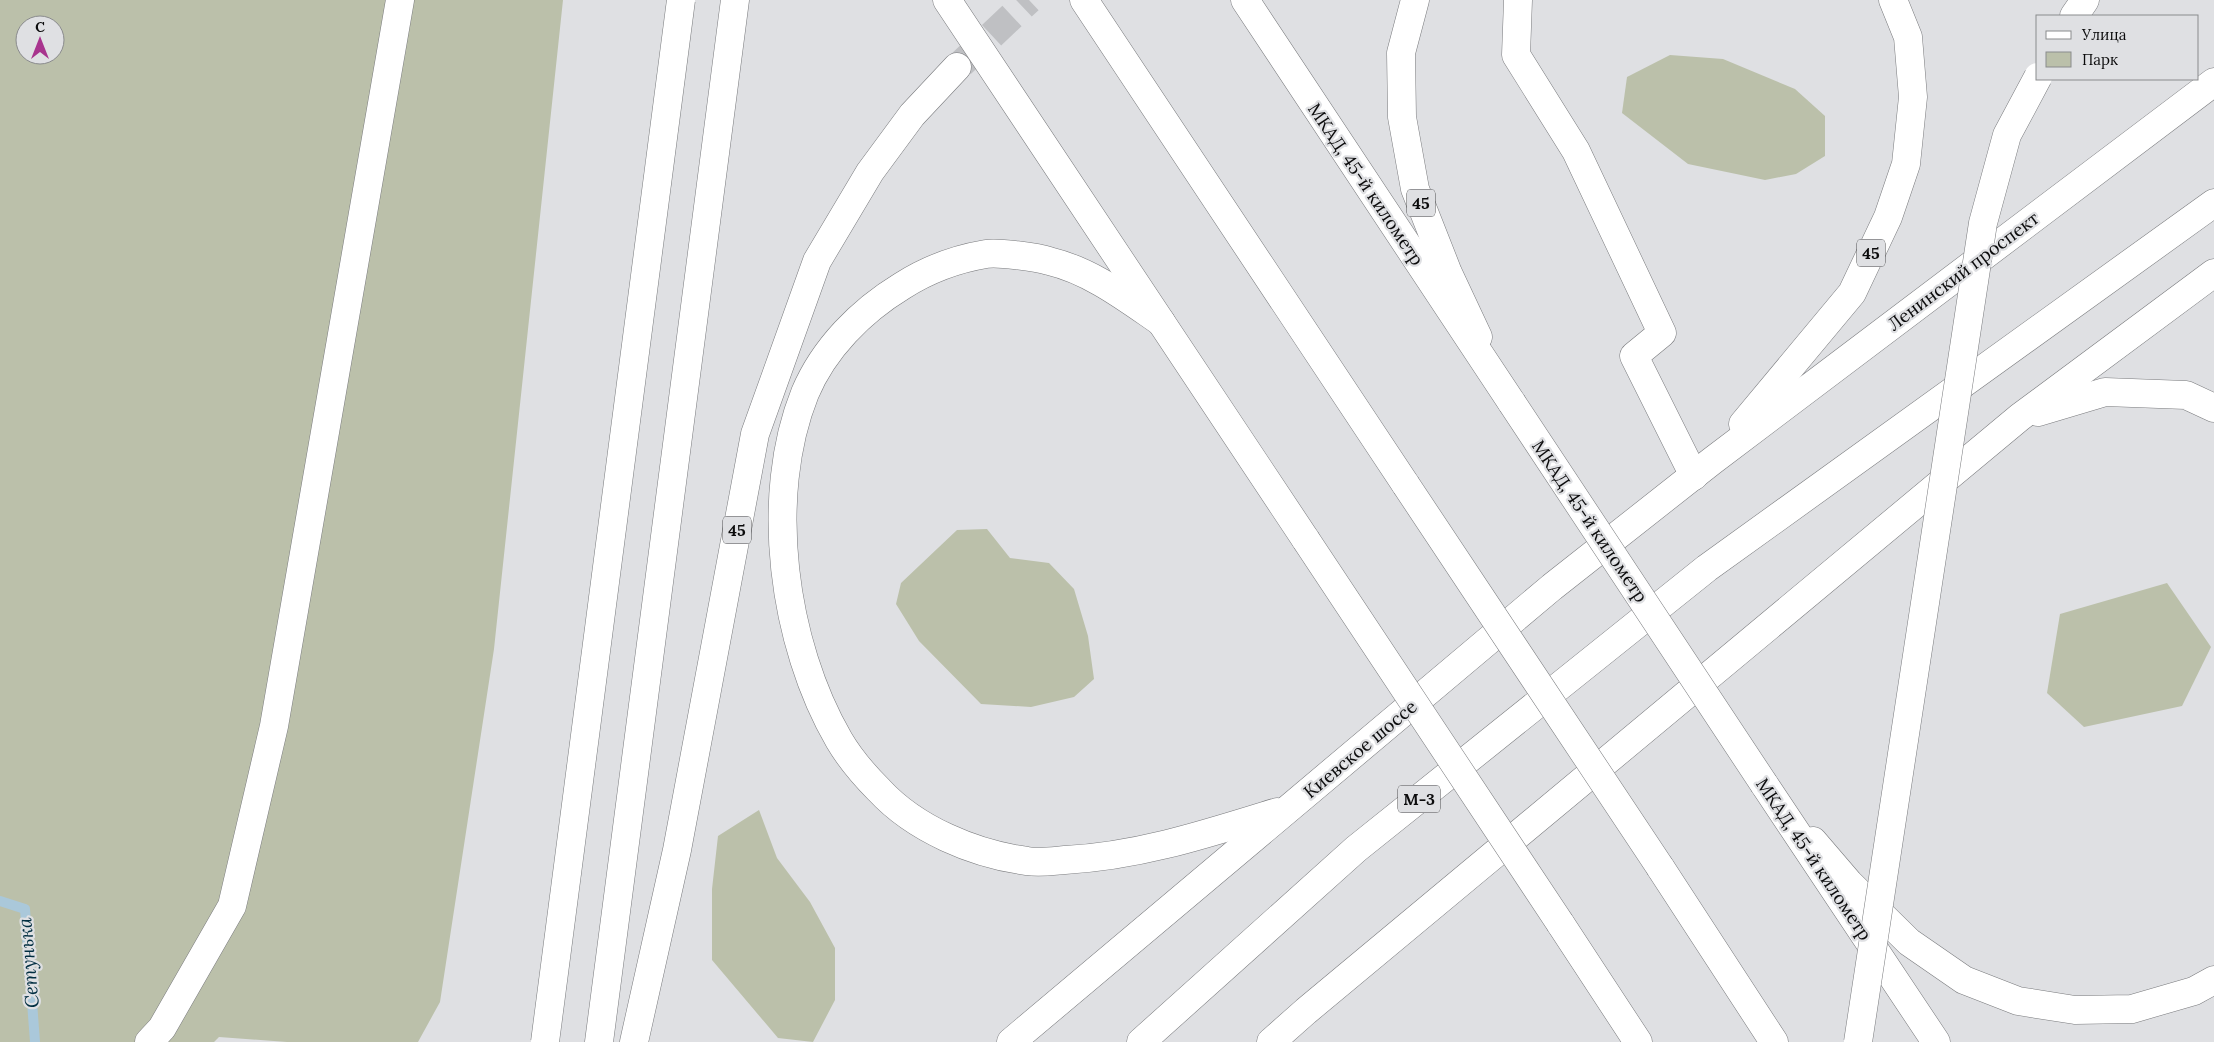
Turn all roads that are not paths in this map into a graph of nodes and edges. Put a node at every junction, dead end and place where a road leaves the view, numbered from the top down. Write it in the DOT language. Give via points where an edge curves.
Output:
graph roads {
  1 [pos="400,0"];
  2 [pos="681,0"];
  3 [pos="735,0"];
  4 [pos="948,0"];
  5 [pos="1084,0"];
  6 [pos="1244,0"];
  7 [pos="1415,0"];
  8 [pos="1518,0"];
  9 [pos="1893,0"];
  10 [pos="2085,0"];
  11 [pos="2075,15"];
  12 [pos="957,67"];
  13 [pos="2036,80"];
  14 [pos="2214,82"];
  15 [pos="2214,203"];
  16 [pos="2214,273"];
  17 [pos="1161,322"];
  18 [pos="1508,398"];
  19 [pos="2214,408"];
  20 [pos="2020,417"];
  21 [pos="1703,468"];
  22 [pos="1766,787"];
  23 [pos="1290,808"];
  24 [pos="2214,980"];
  25 [pos="1306,1010"];
  26 [pos="150,1042"];
  27 [pos="545,1042"];
  28 [pos="599,1042"];
  29 [pos="634,1042"];
  30 [pos="1011,1042"];
  31 [pos="1141,1042"];
  32 [pos="1272,1042"];
  33 [pos="1288,1042"];
  34 [pos="1638,1042"];
  35 [pos="1774,1042"];
  36 [pos="1858,1042"];
  37 [pos="1936,1042"];
  1 -- 26 [label="main road" via="274,726 232,906 162,1028"];
  2 -- 27 [label="main road, bridge"];
  3 -- 28 [label="main road"];
  4 -- 17 [label="main road"];
  5 -- 35 [label="main road, bridge"];
  6 -- 18 [label="main road, МКАД, 45-й километр"];
  7 -- 18 [label="main road, 45" via="1401,53 1402,117 1415,189 1448,273"];
  8 -- 21 [label="main road" via="1516,55 1576,151 1662,333 1634,356"];
  9 -- 21 [label="main road, 45" via="1908,37 1913,97 1906,164 1888,217 1852,293"];
  10 -- 11 [label="main road"];
  12 -- 29 [label="main road, 45" via="912,115 875,164 817,261 755,434 677,850"];
  13 -- 36 [label="main road, bridge" via="2008,135 1983,224"];
  14 -- 21 [label="main road, Ленинский проспект"];
  15 -- 31 [label="main road, М-3" via="1707,568 1356,849"];
  16 -- 20 [label="main road"];
  17 -- 23 [label="main road" via="1101,282 1049,260 988,254 927,271 877,301 833,345 806,391 790,440 783,506 786,576 798,638 816,693 840,742 880,792 924,826 973,849 1029,862 1102,858 1177,843"];
  17 -- 34 [label="main road, bridge"];
  18 -- 22 [label="main road, МКАД, 45-й километр, bridge"];
  19 -- 20 [label="main road" via="2186,396 2105,392"];
  20 -- 25 [label="main road"];
  21 -- 23 [label="main road, Киевское шоссе" via="1552,587"];
  22 -- 24 [label="main road" via="1849,883 1909,942 1964,980 2018,1001 2076,1010 2132,1009 2194,991"];
  22 -- 37 [label="main road, МКАД, 45-й километр"];
  23 -- 30 [label="main road, Киевское шоссе"];
  25 -- 32 [label="main road"];
  25 -- 33 [label="main road"];
}
